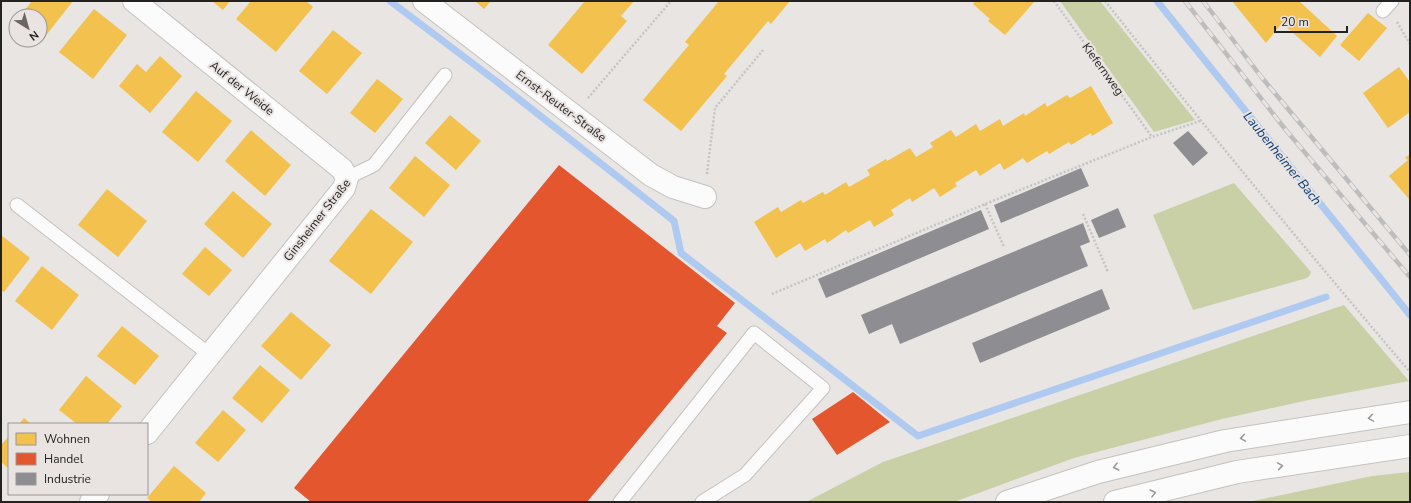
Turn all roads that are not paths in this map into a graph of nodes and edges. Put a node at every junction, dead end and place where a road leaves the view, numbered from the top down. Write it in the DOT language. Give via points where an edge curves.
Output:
graph roads {
  1 [pos="134,1"];
  2 [pos="424,1"];
  3 [pos="445,74"];
  4 [pos="347,178"];
  5 [pos="704,197"];
  6 [pos="17,205"];
  7 [pos="210,355"];
  8 [pos="1410,412"];
  9 [pos="148,432"];
  10 [pos="1410,446"];
  11 [pos="620,502"];
  12 [pos="702,502"];
  13 [pos="1007,502"];
  14 [pos="1115,502"];
  1 -- 4 [label="main road, Auf der Weide" via="342,169"];
  2 -- 5 [label="main road, Ernst-Reuter-Straße" via="652,175 673,187"];
  3 -- 4 [label="lane, Ginsheimer Straße" via="374,165"];
  4 -- 7 [label="main road, Ginsheimer Straße" via="344,188"];
  6 -- 7 [label="lane"];
  7 -- 9 [label="main road, Ginsheimer Straße"];
  8 -- 13 [label="main road, one-way" via="1225,441 1098,472"];
  14 -- 10 [label="main road, one-way" via="1237,472"];
  11 -- 12 [label="lane" via="754,333 823,388 745,475"];
}
